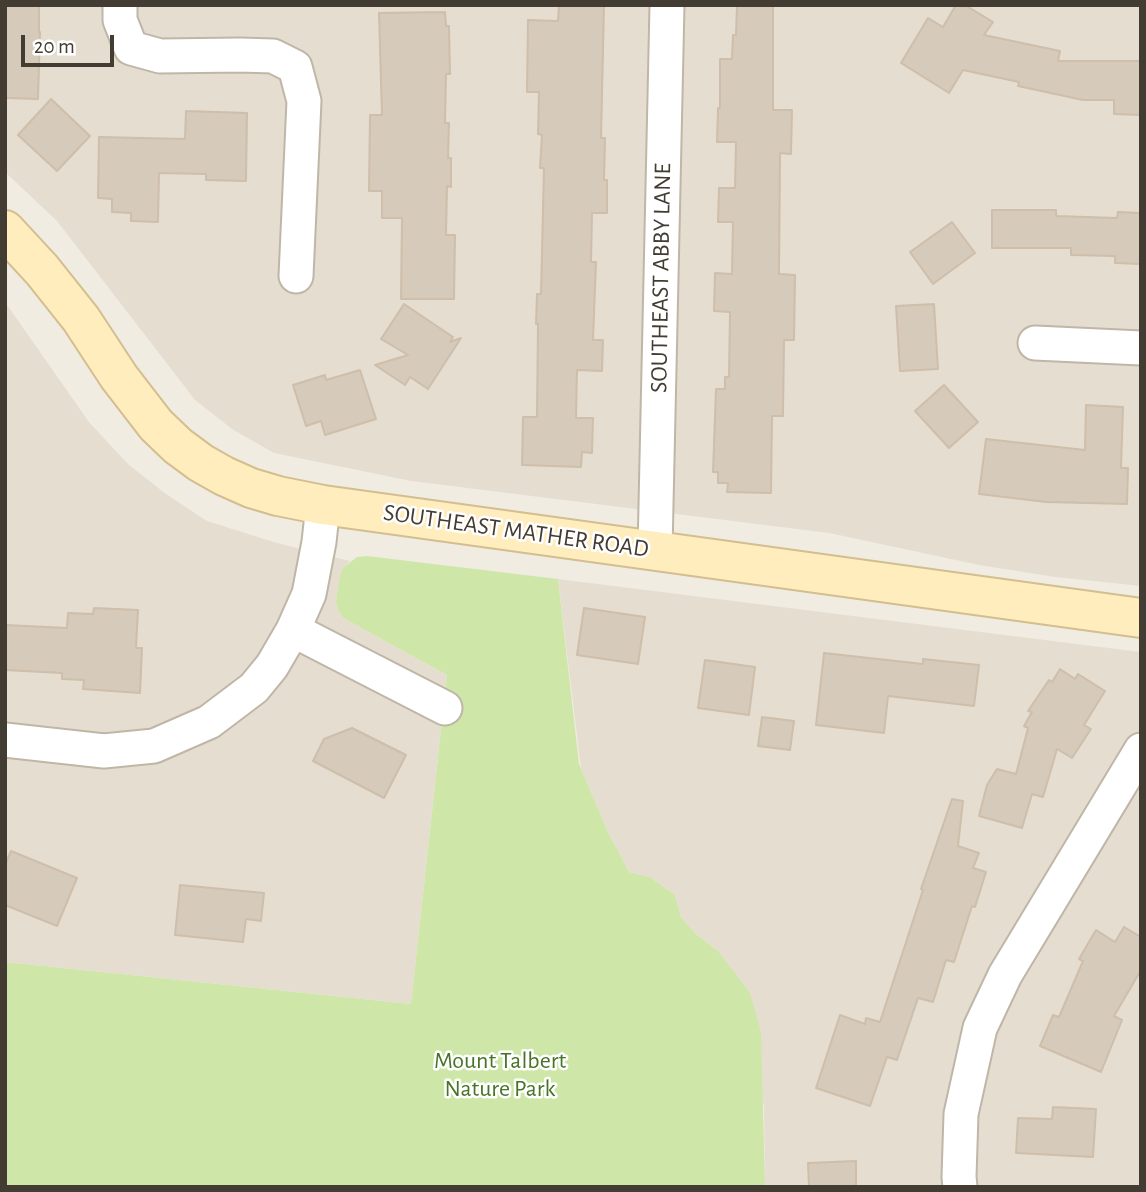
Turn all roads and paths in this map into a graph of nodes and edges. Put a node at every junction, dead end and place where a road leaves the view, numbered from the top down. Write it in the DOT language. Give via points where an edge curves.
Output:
graph roads {
  1 [pos="120,5"];
  2 [pos="667,5"];
  3 [pos="5,230"];
  4 [pos="296,276"];
  5 [pos="1035,343"];
  6 [pos="1141,348"];
  7 [pos="323,505"];
  8 [pos="655,550"];
  9 [pos="1141,618"];
  10 [pos="293,630"];
  11 [pos="445,708"];
  12 [pos="5,740"];
  13 [pos="1141,750"];
  14 [pos="960,1187"];
  1 -- 4 [label="street" via="120,20 131,48 160,56 273,56 295,67 304,101"];
  2 -- 8 [label="street, SOUTHEAST ABBY LANE"];
  3 -- 7 [label="street, SOUTHEAST MATHER ROAD" via="81,319 156,425 178,446 223,476 251,488"];
  5 -- 6 [label="street"];
  7 -- 8 [label="street, SOUTHEAST MATHER ROAD"];
  7 -- 10 [label="street" via="309,594"];
  8 -- 9 [label="street, SOUTHEAST MATHER ROAD"];
  10 -- 11 [label="street"];
  10 -- 12 [label="street" via="254,688 209,722 155,746 104,751"];
  13 -- 14 [label="street" via="1004,975 980,1028 961,1114"];
}
